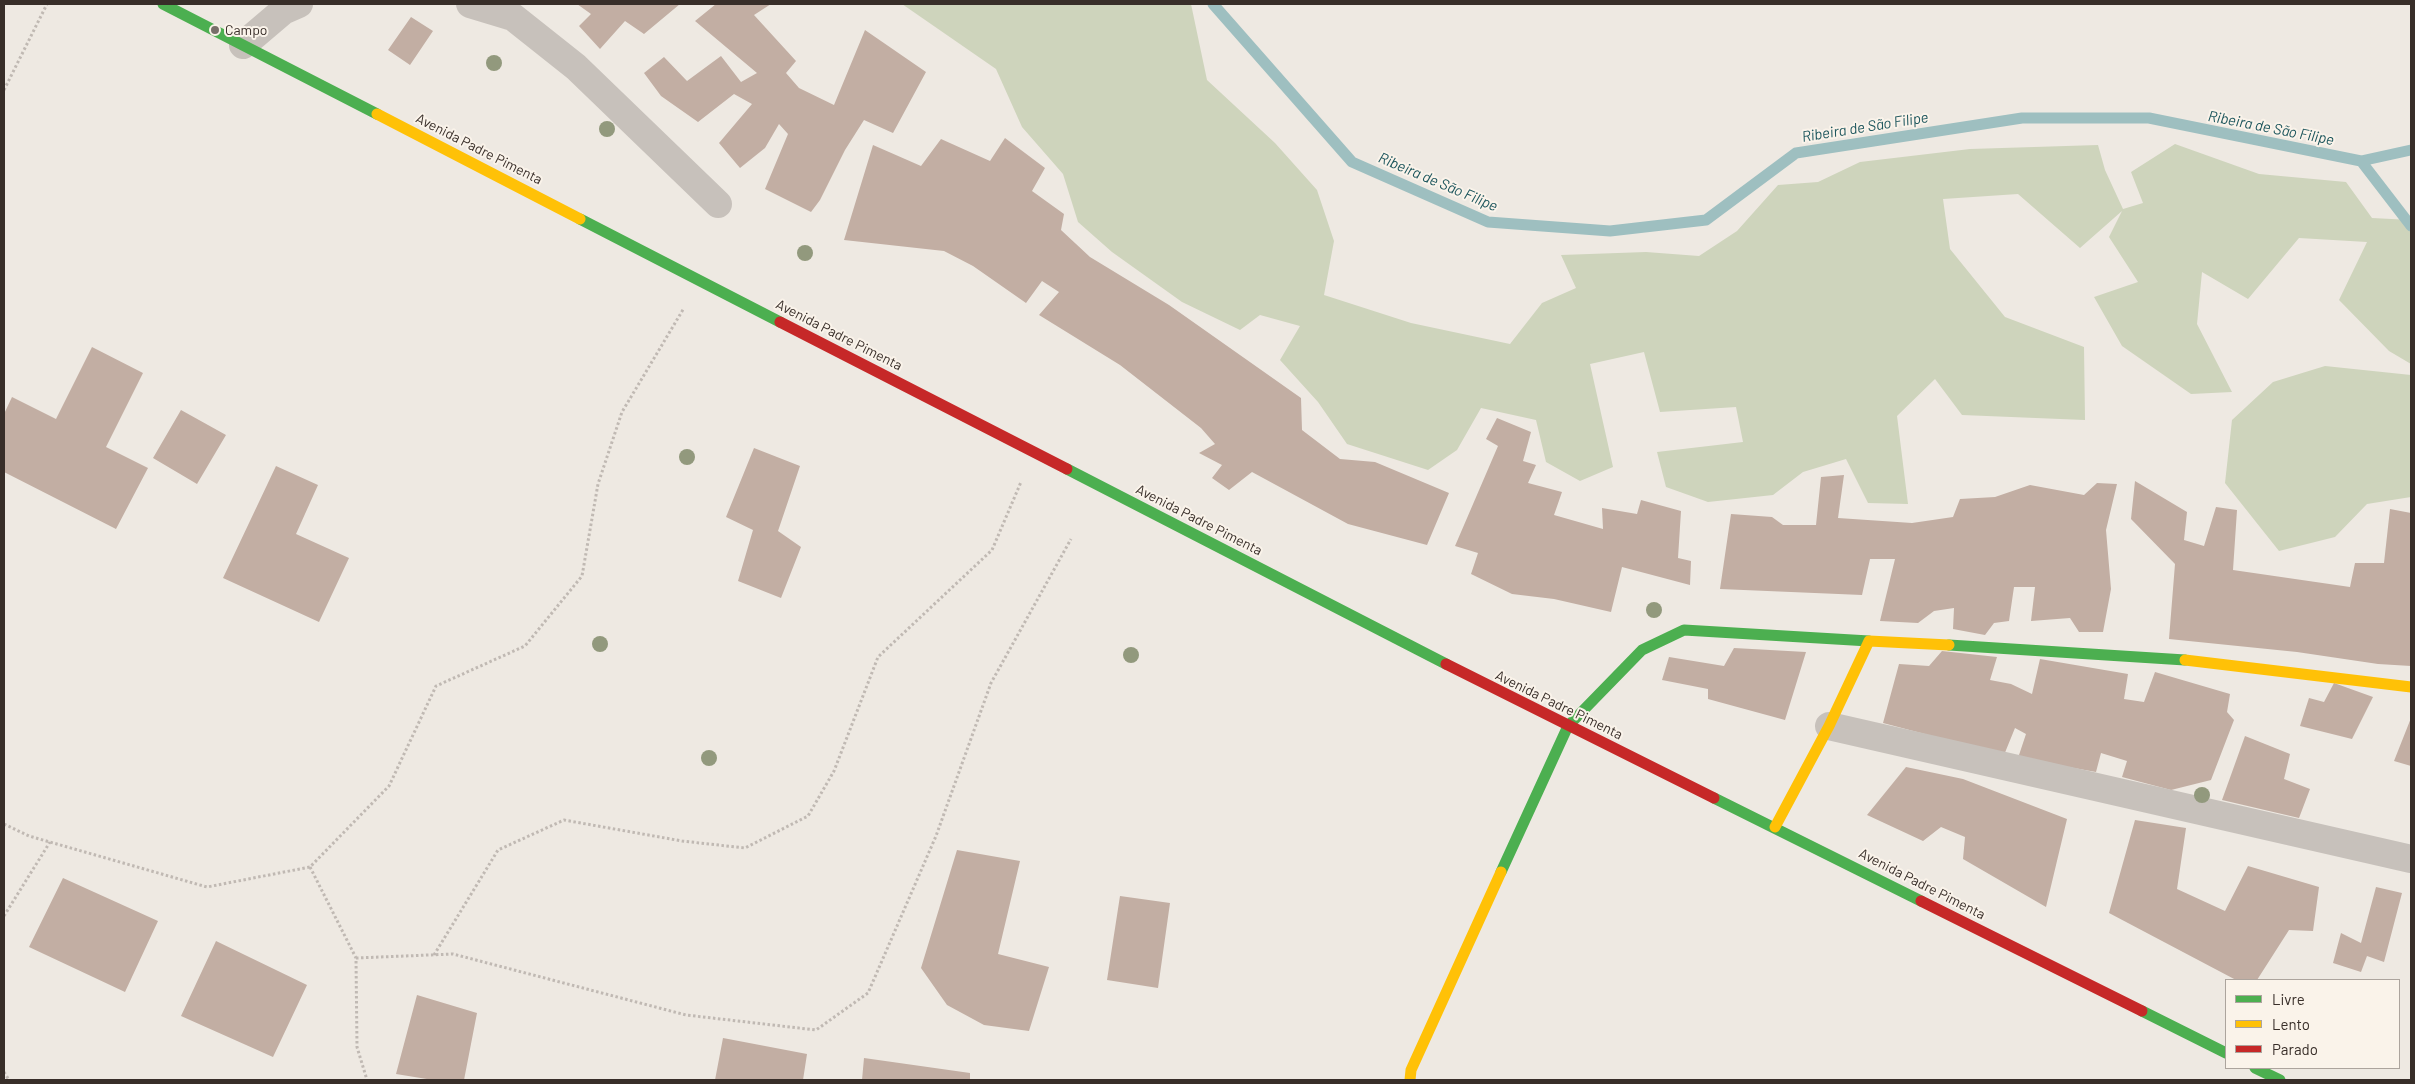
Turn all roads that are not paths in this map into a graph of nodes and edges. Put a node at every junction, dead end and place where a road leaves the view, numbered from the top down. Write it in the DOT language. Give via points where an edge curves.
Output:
graph roads {
  1 [pos="163,4"];
  2 [pos="299,4"];
  3 [pos="470,4"];
  4 [pos="243,45"];
  5 [pos="718,204"];
  6 [pos="1869,641"];
  7 [pos="2411,687"];
  8 [pos="1568,726"];
  9 [pos="1828,726"];
  10 [pos="1775,827"];
  11 [pos="2411,858"];
  12 [pos="2225,1053"];
  13 [pos="2257,1069"];
  14 [pos="1410,1080"];
  15 [pos="2280,1080"];
  1 -- 4 [label="main road, Avenida Padre Pimenta"];
  2 -- 4 [label="street" via="283,11"];
  3 -- 5 [label="street" via="513,17 576,67"];
  4 -- 8 [label="main road, Avenida Padre Pimenta"];
  6 -- 7 [label="main road" via="2156,657"];
  6 -- 8 [label="main road" via="1684,630 1642,650"];
  6 -- 9 [label="main road"];
  8 -- 10 [label="main road, Avenida Padre Pimenta"];
  8 -- 14 [label="main road" via="1411,1070"];
  9 -- 10 [label="main road"];
  9 -- 11 [label="street"];
  10 -- 12 [label="main road, Avenida Padre Pimenta"];
  13 -- 15 [label="main road"];
}
